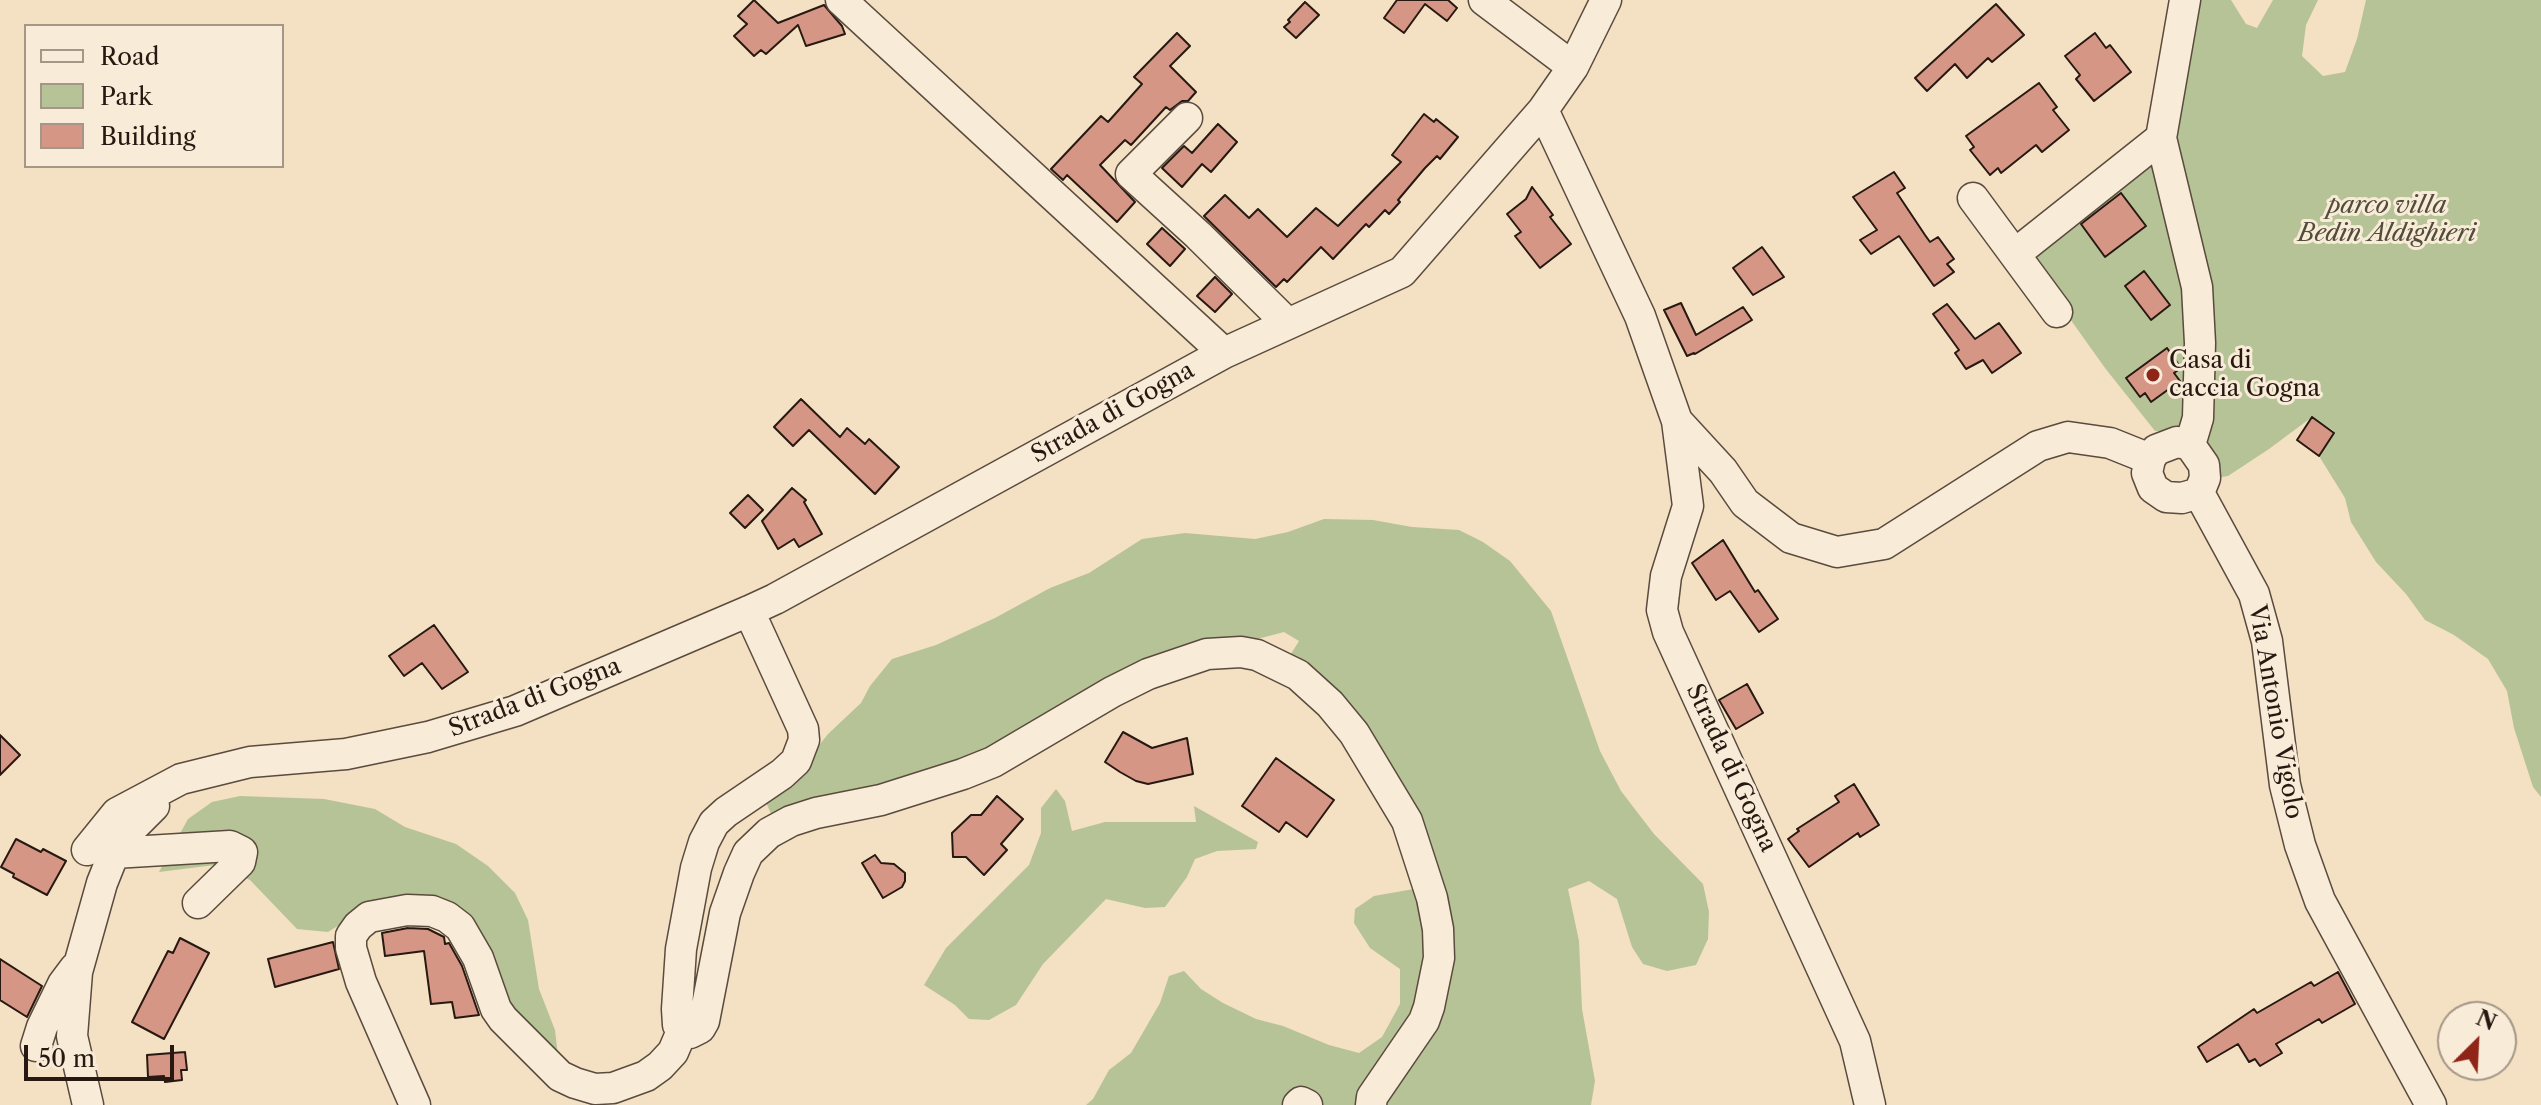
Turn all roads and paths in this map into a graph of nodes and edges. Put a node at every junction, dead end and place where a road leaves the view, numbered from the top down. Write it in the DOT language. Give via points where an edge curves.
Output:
graph roads {
  1 [pos="841,0"];
  2 [pos="1484,0"];
  3 [pos="1606,0"];
  4 [pos="2185,0"];
  5 [pos="1573,67"];
  6 [pos="1543,110"];
  7 [pos="1187,118"];
  8 [pos="2161,138"];
  9 [pos="1973,198"];
  10 [pos="2015,254"];
  11 [pos="2057,312"];
  12 [pos="1287,323"];
  13 [pos="1224,353"];
  14 [pos="1677,421"];
  15 [pos="2190,445"];
  16 [pos="2150,459"];
  17 [pos="2199,493"];
  18 [pos="749,611"];
  19 [pos="101,852"];
  20 [pos="198,903"];
  21 [pos="79,963"];
  22 [pos="682,1031"];
  23 [pos="36,1046"];
  24 [pos="88,1105"];
  25 [pos="415,1105"];
  26 [pos="1298,1105"];
  27 [pos="1307,1105"];
  28 [pos="1371,1105"];
  29 [pos="1870,1105"];
  30 [pos="2431,1105"];
  1 -- 13 [label="street, Strada di Gogna"];
  2 -- 5 [label="street"];
  3 -- 5 [label="street, Strada di Gogna"];
  4 -- 8 [label="street"];
  5 -- 6 [label="street, Strada di Gogna"];
  6 -- 12 [label="street, Strada di Gogna" via="1402,272"];
  6 -- 14 [label="street, Strada di Gogna" via="1640,316"];
  7 -- 12 [label="street" via="1131,174"];
  8 -- 10 [label="street"];
  8 -- 15 [label="street" via="2197,287 2198,418"];
  9 -- 10 [label="street"];
  10 -- 11 [label="street"];
  12 -- 13 [label="street, Strada di Gogna"];
  13 -- 18 [label="street, Strada di Gogna"];
  14 -- 16 [label="street, Strada di Gogna" via="1745,503 1791,538 1837,552 1884,544 2038,446 2068,437 2110,443"];
  14 -- 29 [label="street, Strada di Gogna" via="1688,506 1666,576 1662,610 1668,632 1855,1041"];
  15 -- 16 [label="street" via="2166,445"];
  15 -- 17 [label="street, Via Antonio Vigolo" via="2204,465"];
  16 -- 17 [label="street" via="2147,473 2153,488 2166,497"];
  17 -- 30 [label="street, Via Antonio Vigolo" via="2254,594 2267,641 2285,785 2320,901"];
  18 -- 19 [label="street, Strada di Gogna" via="515,711 443,733 346,754 250,762 218,771 148,809"];
  18 -- 22 [label="street" via="804,740 796,761 726,812 704,842 681,949 677,1009"];
  19 -- 20 [label="street" via="230,846 242,852 240,862"];
  19 -- 21 [label="street, Strada di Gogna" via="102,883"];
  21 -- 23 [label="street, Strada di Gogna" via="63,984"];
  21 -- 24 [label="street, Strada di Gogna" via="72,1036"];
  22 -- 25 [label="street" via="665,1063 646,1076 613,1088 575,1083 560,1076 503,1019 460,927 432,911 369,917 351,936 351,948"];
  22 -- 28 [label="street" via="690,1033 704,1021 725,913 748,853 769,833 816,813 984,772 1112,692 1182,660 1241,652 1298,675 1354,733 1407,821 1432,898 1439,958 1424,1021"];
  26 -- 27 [label="street"];
}
